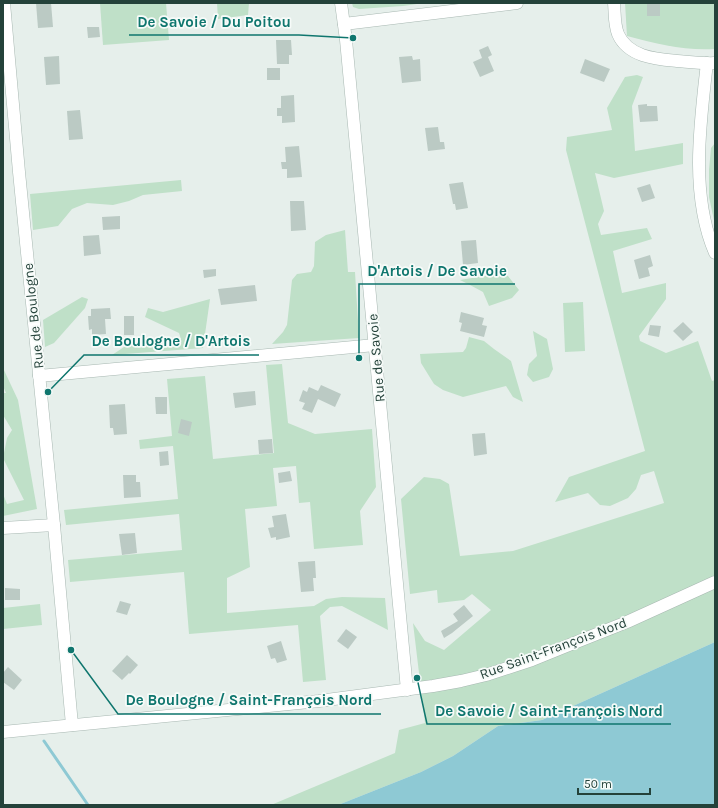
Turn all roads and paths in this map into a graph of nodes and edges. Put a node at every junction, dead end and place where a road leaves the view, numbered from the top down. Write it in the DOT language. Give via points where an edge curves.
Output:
graph roads {
  1 [pos="4,3"];
  2 [pos="341,3"];
  3 [pos="517,3"];
  4 [pos="614,3"];
  5 [pos="344,24"];
  6 [pos="711,63"];
  7 [pos="715,253"];
  8 [pos="375,345"];
  9 [pos="39,376"];
  10 [pos="54,526"];
  11 [pos="3,528"];
  12 [pos="715,582"];
  13 [pos="407,690"];
  14 [pos="72,725"];
  15 [pos="3,732"];
  1 -- 9 [label="street, Rue de Boulogne"];
  2 -- 5 [label="street, Rue de Savoie"];
  3 -- 5 [label="street"];
  4 -- 6 [label="street" via="618,33 633,50 650,57"];
  5 -- 8 [label="street, Rue de Savoie"];
  6 -- 7 [label="street" via="700,130 700,177 704,222"];
  8 -- 9 [label="street"];
  8 -- 13 [label="street, Rue de Savoie"];
  9 -- 10 [label="street, Rue de Boulogne"];
  10 -- 11 [label="street"];
  10 -- 14 [label="street, Rue de Boulogne"];
  12 -- 13 [label="street, Rue Saint-François Nord" via="627,622 532,660 486,675"];
  13 -- 14 [label="street, Rue Saint-François Nord"];
  14 -- 15 [label="street, Rue Saint-François Nord"];
}
